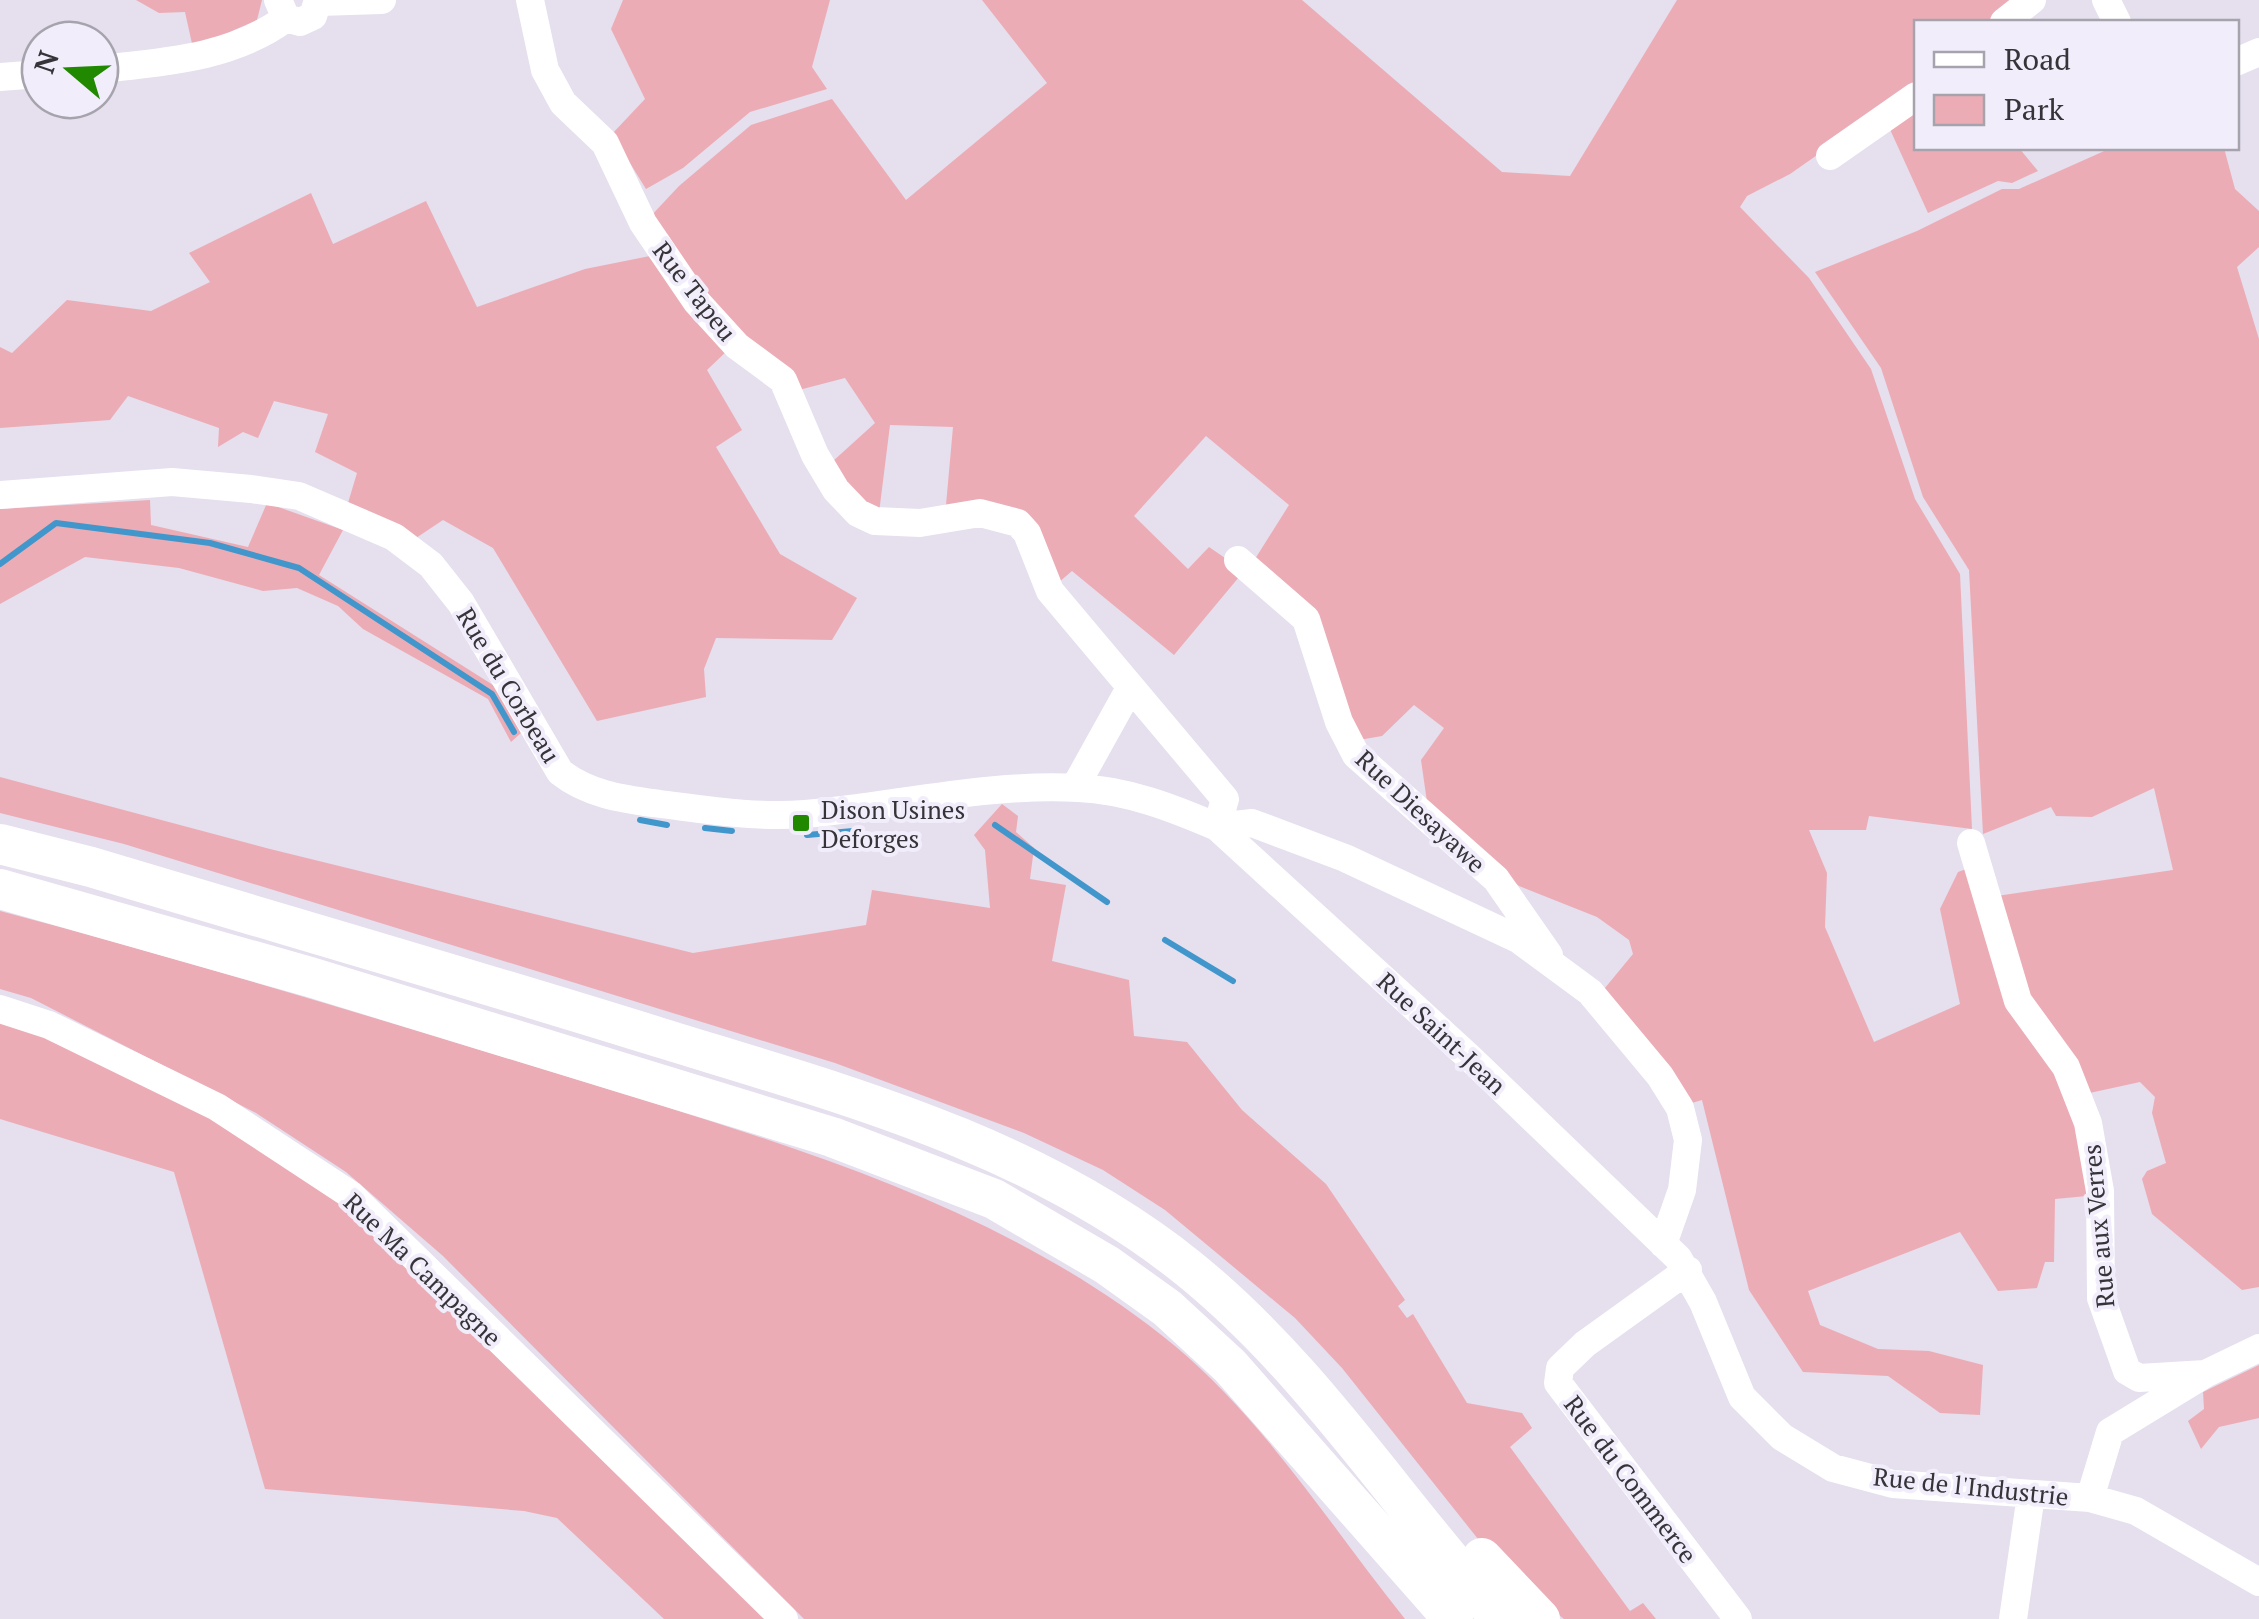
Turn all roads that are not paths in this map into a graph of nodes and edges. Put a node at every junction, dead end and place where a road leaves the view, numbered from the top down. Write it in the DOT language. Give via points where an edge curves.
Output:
graph roads {
  1 [pos="530,0"];
  2 [pos="2032,0"];
  3 [pos="319,1"];
  4 [pos="375,2"];
  5 [pos="282,9"];
  6 [pos="2007,20"];
  7 [pos="120,66"];
  8 [pos="1914,97"];
  9 [pos="1830,156"];
  10 [pos="0,495"];
  11 [pos="1238,560"];
  12 [pos="1130,688"];
  13 [pos="1075,787"];
  14 [pos="1217,826"];
  15 [pos="1971,843"];
  16 [pos="0,844"];
  17 [pos="0,889"];
  18 [pos="1553,960"];
  19 [pos="0,1010"];
  20 [pos="1662,1244"];
  21 [pos="1688,1270"];
  22 [pos="1248,1323"];
  23 [pos="2259,1348"];
  24 [pos="2205,1374"];
  25 [pos="2030,1495"];
  26 [pos="2090,1498"];
  27 [pos="2259,1582"];
  28 [pos="1426,1603"];
  29 [pos="2017,1618"];
  30 [pos="784,1619"];
  31 [pos="1453,1619"];
  32 [pos="1501,1619"];
  33 [pos="1540,1619"];
  34 [pos="1738,1619"];
  1 -- 12 [label="street, Rue Tapeu" via="545,70 562,103 604,143 642,223 696,301 737,346 783,380 836,490 875,521 920,524 980,513 1018,523 1050,591"];
  2 -- 6 [label="street"];
  3 -- 4 [label="street"];
  3 -- 5 [label="street" via="313,16 300,22"];
  5 -- 7 [label="street" via="262,36 213,52"];
  8 -- 9 [label="street"];
  10 -- 13 [label="street, Rue du Corbeau" via="172,482 251,489 298,496 394,537 431,565 460,602 560,772 615,798 736,814 802,814"];
  11 -- 18 [label="street, Rue Diesayawe" via="1306,618 1356,755 1496,880"];
  12 -- 13 [label="street"];
  12 -- 14 [label="street, Rue Tapeu" via="1224,799"];
  13 -- 14 [label="street, Rue du Corbeau" via="1157,804"];
  14 -- 18 [label="street, Rue Diesayawe" via="1252,823 1282,832 1442,902"];
  14 -- 20 [label="street, Rue Saint-Jean"];
  15 -- 24 [label="street, Rue aux Verres" via="2018,1001 2066,1067 2088,1123 2100,1191 2101,1298 2127,1372 2140,1378"];
  16 -- 22 [label="highway" via="594,1017 944,1130 1083,1195 1190,1270"];
  17 -- 28 [label="highway" via="310,976 832,1137 994,1199 1168,1308 1230,1366"];
  18 -- 20 [label="street, Rue Diesayawe" via="1590,992 1680,1108 1688,1140 1682,1190"];
  19 -- 30 [label="street, Rue Ma Campagne" via="49,1025 217,1107 351,1195"];
  20 -- 21 [label="street, Rue de l'Industrie"];
  21 -- 25 [label="street, Rue de l'Industrie" via="1742,1397 1782,1437 1833,1468 1893,1484"];
  21 -- 34 [label="street, Rue du Commerce" via="1585,1344 1560,1368 1558,1383"];
  22 -- 32 [label="highway" via="1316,1390"];
  22 -- 33 [label="highway" via="1336,1384"];
  23 -- 24 [label="street"];
  24 -- 26 [label="street" via="2110,1432"];
  25 -- 26 [label="street, Rue de l'Industrie"];
  25 -- 29 [label="street"];
  26 -- 27 [label="street, Rue de l'Industrie" via="2136,1511"];
  28 -- 31 [label="highway"];
}
